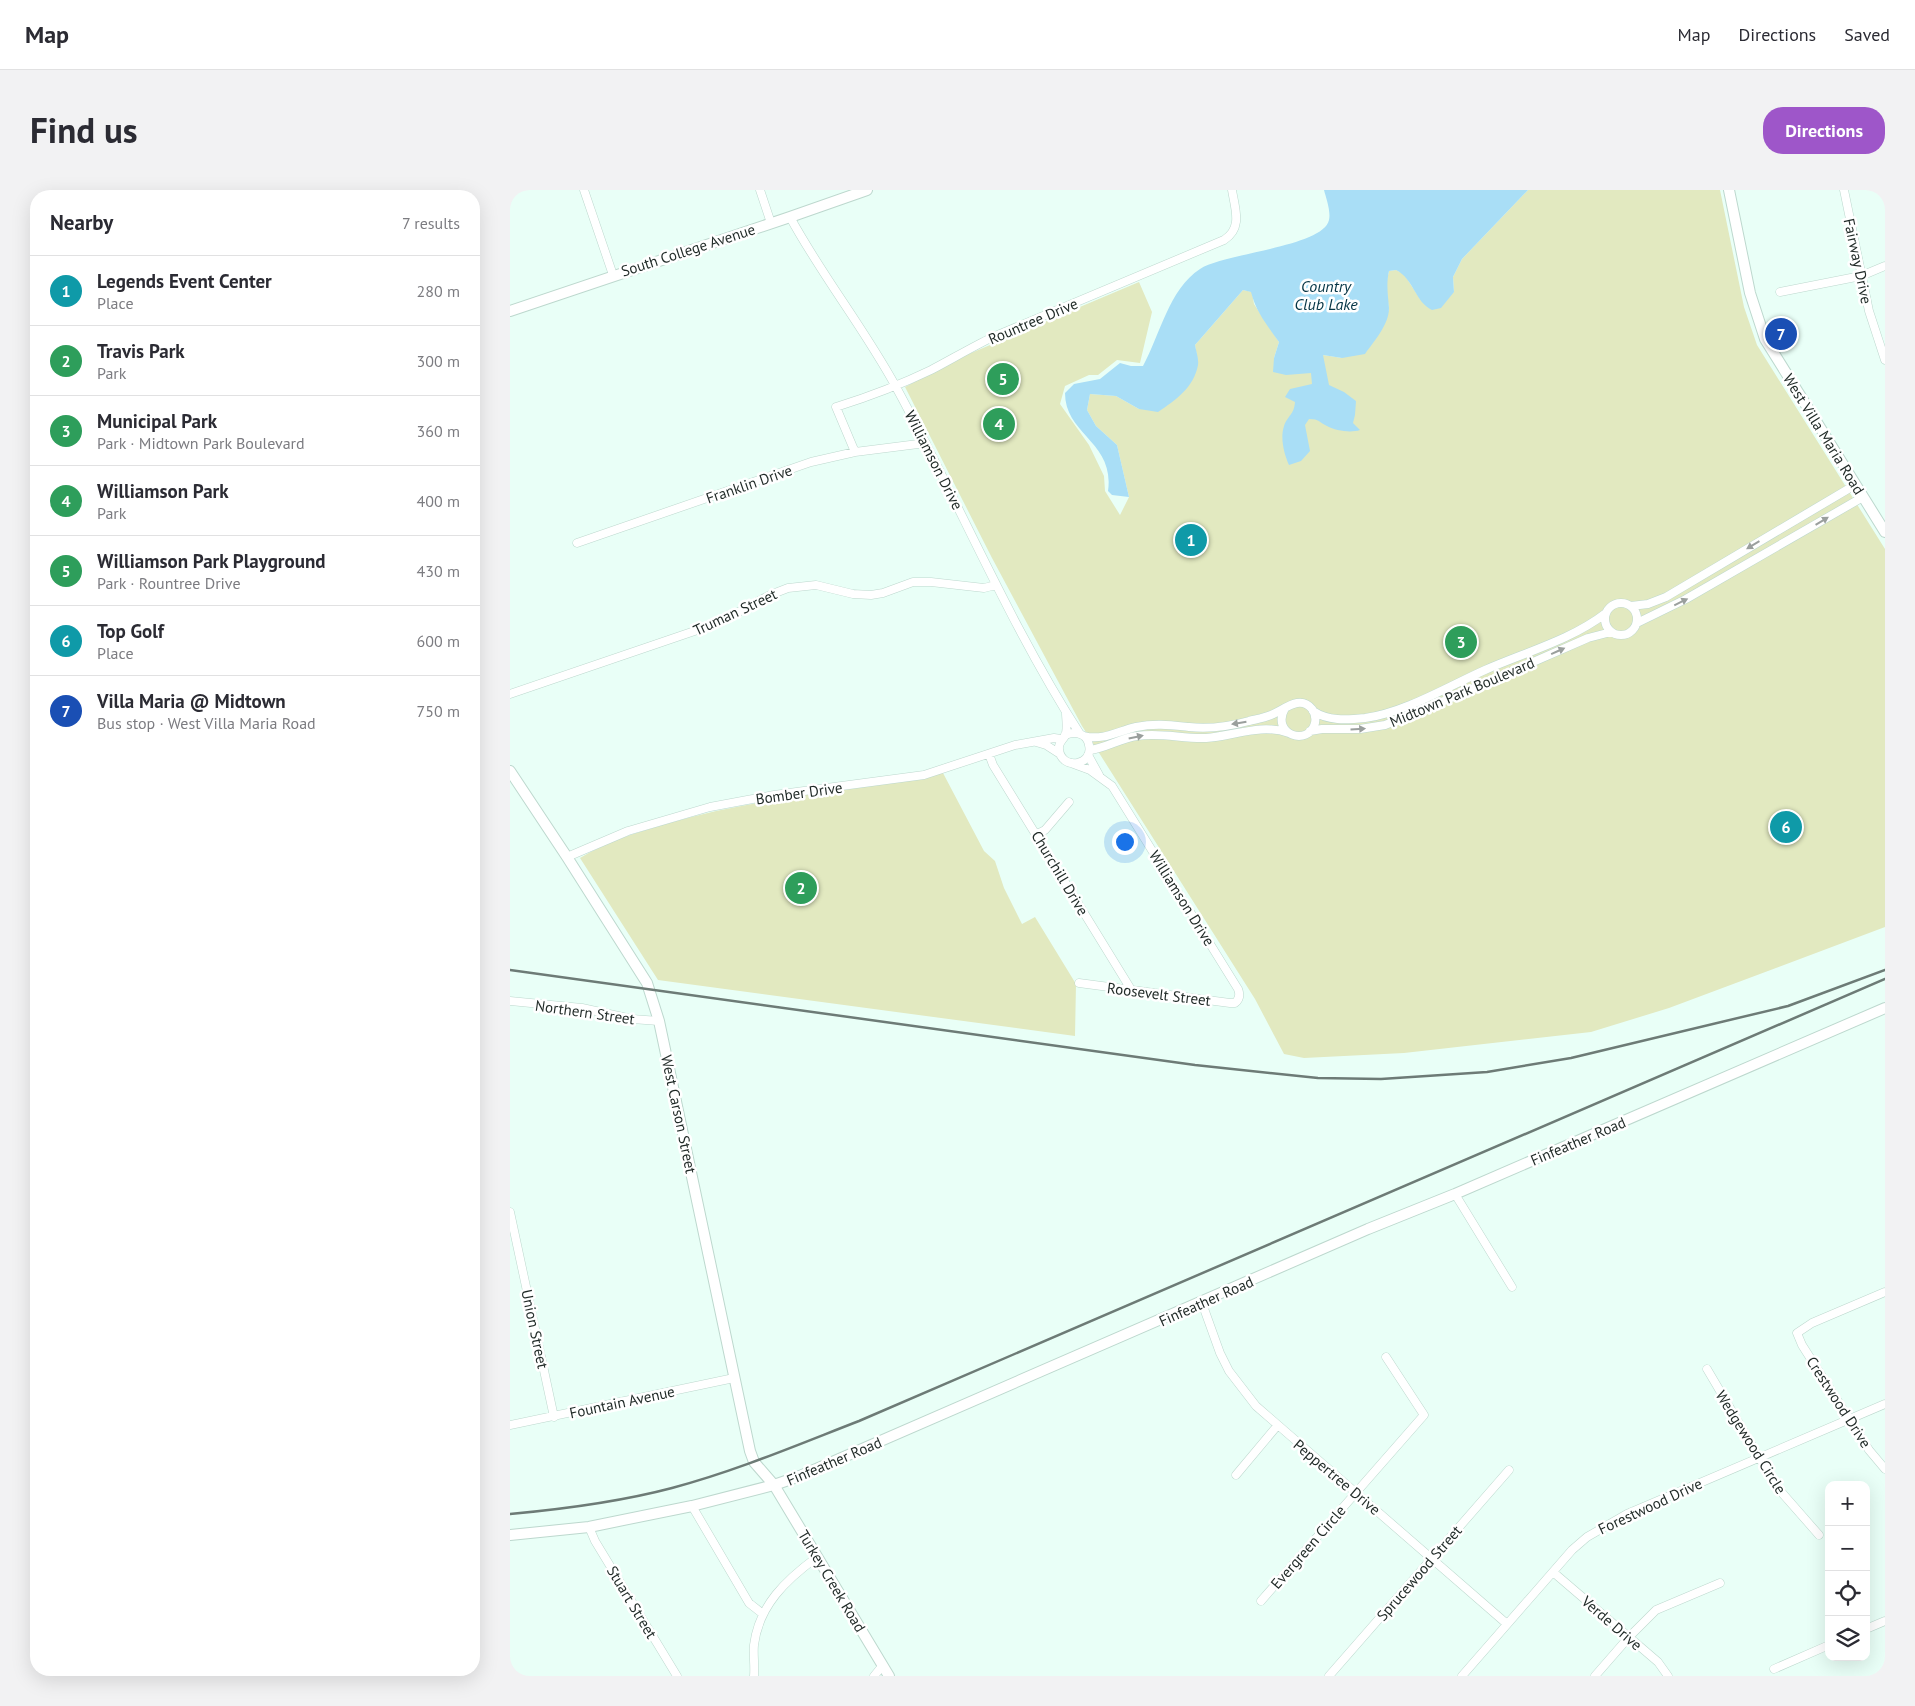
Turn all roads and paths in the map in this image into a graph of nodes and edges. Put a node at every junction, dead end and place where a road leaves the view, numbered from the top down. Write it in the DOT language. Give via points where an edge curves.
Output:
graph roads {
  1 [pos="584,190"];
  2 [pos="760,190"];
  3 [pos="866,190"];
  4 [pos="1232,190"];
  5 [pos="1730,190"];
  6 [pos="1844,190"];
  7 [pos="790,217"];
  8 [pos="771,223"];
  9 [pos="1885,266"];
  10 [pos="613,275"];
  11 [pos="1861,276"];
  12 [pos="1780,292"];
  13 [pos="510,310"];
  14 [pos="1885,360"];
  15 [pos="895,386"];
  16 [pos="926,443"];
  17 [pos="855,452"];
  18 [pos="1855,485"];
  19 [pos="1863,497"];
  20 [pos="1885,532"];
  21 [pos="577,543"];
  22 [pos="996,585"];
  23 [pos="1630,606"];
  24 [pos="1606,613"];
  25 [pos="1637,623"];
  26 [pos="1611,632"];
  27 [pos="510,694"];
  28 [pos="1285,708"];
  29 [pos="1313,710"];
  30 [pos="1066,711"];
  31 [pos="1310,732"];
  32 [pos="1289,733"];
  33 [pos="1082,735"];
  34 [pos="1063,737"];
  35 [pos="1034,742"];
  36 [pos="1089,753"];
  37 [pos="989,754"];
  38 [pos="1060,754"];
  39 [pos="1071,764"];
  40 [pos="510,771"];
  41 [pos="1098,775"];
  42 [pos="1069,802"];
  43 [pos="1037,834"];
  44 [pos="567,857"];
  45 [pos="1079,983"];
  46 [pos="1132,991"];
  47 [pos="1238,1001"];
  48 [pos="510,1002"];
  49 [pos="1885,1008"];
  50 [pos="659,1021"];
  51 [pos="1455,1194"];
  52 [pos="510,1212"];
  53 [pos="1512,1288"];
  54 [pos="1885,1292"];
  55 [pos="1202,1303"];
  56 [pos="1386,1357"];
  57 [pos="1707,1369"];
  58 [pos="734,1378"];
  59 [pos="1885,1404"];
  60 [pos="554,1417"];
  61 [pos="1850,1419"];
  62 [pos="510,1425"];
  63 [pos="1278,1426"];
  64 [pos="1760,1456"];
  65 [pos="1885,1469"];
  66 [pos="1509,1470"];
  67 [pos="1236,1475"];
  68 [pos="774,1485"];
  69 [pos="1355,1492"];
  70 [pos="692,1506"];
  71 [pos="589,1527"];
  72 [pos="510,1535"];
  73 [pos="1819,1535"];
  74 [pos="817,1556"];
  75 [pos="1432,1558"];
  76 [pos="1553,1572"];
  77 [pos="1720,1583"];
  78 [pos="1261,1601"];
  79 [pos="763,1614"];
  80 [pos="1885,1621"];
  81 [pos="1507,1624"];
  82 [pos="1870,1627"];
  83 [pos="1630,1637"];
  84 [pos="1825,1647"];
  85 [pos="883,1665"];
  86 [pos="1774,1668"];
  87 [pos="677,1676"];
  88 [pos="754,1676"];
  89 [pos="874,1676"];
  90 [pos="890,1676"];
  91 [pos="1329,1676"];
  92 [pos="1462,1676"];
  93 [pos="1595,1676"];
  94 [pos="1668,1676"];
  1 -- 10 [label="street"];
  2 -- 8 [label="street"];
  3 -- 7 [label="street, South College Avenue"];
  4 -- 15 [label="street, Rountree Drive" via="1236,225 1235,231 1224,240 993,337"];
  5 -- 18 [label="street, West Villa Maria Road" via="1750,293 1764,338"];
  6 -- 11 [label="street, Fairway Drive"];
  7 -- 8 [label="street, South College Avenue"];
  7 -- 15 [label="street, Williamson Drive"];
  8 -- 10 [label="street, South College Avenue"];
  9 -- 11 [label="street"];
  10 -- 13 [label="street, South College Avenue"];
  11 -- 12 [label="street"];
  11 -- 14 [label="street, Fairway Drive"];
  15 -- 16 [label="street, Williamson Drive"];
  15 -- 17 [label="street, Rountree Drive" via="836,407"];
  16 -- 17 [label="street, Franklin Drive"];
  16 -- 22 [label="street, Williamson Drive"];
  17 -- 21 [label="street, Franklin Drive" via="811,462"];
  18 -- 19 [label="street, West Villa Maria Road"];
  18 -- 23 [label="street, one-way" via="1666,597"];
  19 -- 20 [label="street, West Villa Maria Road"];
  25 -- 19 [label="street, one-way" via="1686,599"];
  22 -- 27 [label="street, Truman Street" via="984,588 913,582 871,595 816,585 788,588 718,623"];
  22 -- 30 [label="street, Williamson Drive"];
  23 -- 24 [label="street" via="1615,604"];
  23 -- 25 [label="street" via="1636,614"];
  24 -- 26 [label="street" via="1605,623"];
  24 -- 29 [label="street, Midtown Park Boulevard" via="1573,634 1396,710 1365,718 1332,719"];
  25 -- 26 [label="street" via="1626,635"];
  31 -- 26 [label="street, Midtown Park Boulevard, one-way" via="1322,729 1360,730 1385,725 1588,638"];
  28 -- 29 [label="street" via="1300,702"];
  28 -- 32 [label="street" via="1282,724"];
  28 -- 33 [label="street, one-way" via="1269,716 1231,724 1205,727 1160,723 1103,737"];
  29 -- 31 [label="street" via="1315,721"];
  30 -- 33 [label="street, Williamson Drive"];
  30 -- 34 [label="street"];
  31 -- 32 [label="street" via="1300,736"];
  36 -- 32 [label="street, one-way" via="1134,736 1152,734 1207,738 1272,728"];
  33 -- 34 [label="street" via="1070,733"];
  33 -- 36 [label="street" via="1088,740"];
  34 -- 35 [label="street, Bomber Drive"];
  34 -- 38 [label="street" via="1059,744"];
  35 -- 37 [label="street, Bomber Drive"];
  35 -- 38 [label="street"];
  36 -- 39 [label="street" via="1081,762"];
  36 -- 41 [label="street, Williamson Drive"];
  37 -- 43 [label="street, Churchill Drive"];
  37 -- 44 [label="street, Bomber Drive" via="924,775 710,807 628,831"];
  38 -- 39 [label="street"];
  39 -- 41 [label="street, Williamson Drive"];
  40 -- 44 [label="street, West Carson Street"];
  41 -- 47 [label="street, Williamson Drive" via="1112,786 1217,955 1238,989"];
  42 -- 43 [label="street" via="1045,830"];
  43 -- 46 [label="street, Churchill Drive"];
  44 -- 50 [label="street, West Carson Street" via="647,983"];
  45 -- 46 [label="street, Roosevelt Street"];
  46 -- 47 [label="street, Roosevelt Street" via="1230,1003"];
  48 -- 50 [label="street, Northern Street" via="582,1008 632,1019"];
  49 -- 51 [label="street, Finfeather Road"];
  50 -- 58 [label="street, West Carson Street"];
  51 -- 53 [label="street"];
  51 -- 55 [label="street, Finfeather Road"];
  52 -- 60 [label="street, Union Street"];
  54 -- 61 [label="street, Crestwood Drive" via="1812,1323 1797,1333"];
  55 -- 63 [label="street, Peppertree Drive" via="1229,1371 1256,1406"];
  55 -- 68 [label="street, Finfeather Road"];
  56 -- 69 [label="street, Evergreen Circle" via="1424,1415"];
  57 -- 64 [label="street, Wedgewood Circle"];
  58 -- 60 [label="street, Fountain Avenue"];
  58 -- 68 [label="street, West Carson Street" via="754,1462"];
  59 -- 61 [label="street, Forestwood Drive"];
  60 -- 62 [label="street, Fountain Avenue"];
  61 -- 64 [label="street, Forestwood Drive"];
  61 -- 65 [label="street, Crestwood Drive"];
  63 -- 67 [label="street"];
  63 -- 69 [label="street, Peppertree Drive"];
  64 -- 73 [label="street, Wedgewood Circle" via="1783,1494"];
  64 -- 76 [label="street, Forestwood Drive" via="1605,1525 1587,1537"];
  66 -- 75 [label="street, Sprucewood Street"];
  68 -- 70 [label="street, Finfeather Road"];
  68 -- 74 [label="street, Turkey Creek Road"];
  69 -- 75 [label="street, Peppertree Drive"];
  69 -- 78 [label="street, Evergreen Circle"];
  70 -- 71 [label="street, Finfeather Road"];
  70 -- 79 [label="street" via="749,1603"];
  71 -- 72 [label="street, Finfeather Road"];
  71 -- 87 [label="street, Stuart Street"];
  74 -- 79 [label="street" via="783,1584"];
  74 -- 85 [label="street, Turkey Creek Road"];
  75 -- 81 [label="street, Peppertree Drive"];
  75 -- 91 [label="street, Sprucewood Street"];
  76 -- 81 [label="street, Forestwood Drive"];
  76 -- 83 [label="street, Verde Drive"];
  77 -- 83 [label="street" via="1656,1610"];
  79 -- 88 [label="street" via="754,1646"];
  80 -- 82 [label="street"];
  81 -- 92 [label="street, Forestwood Drive"];
  83 -- 93 [label="street"];
  83 -- 94 [label="street, Verde Drive" via="1658,1662"];
  84 -- 86 [label="street"];
  85 -- 89 [label="street"];
  85 -- 90 [label="street, Turkey Creek Road"];
}
